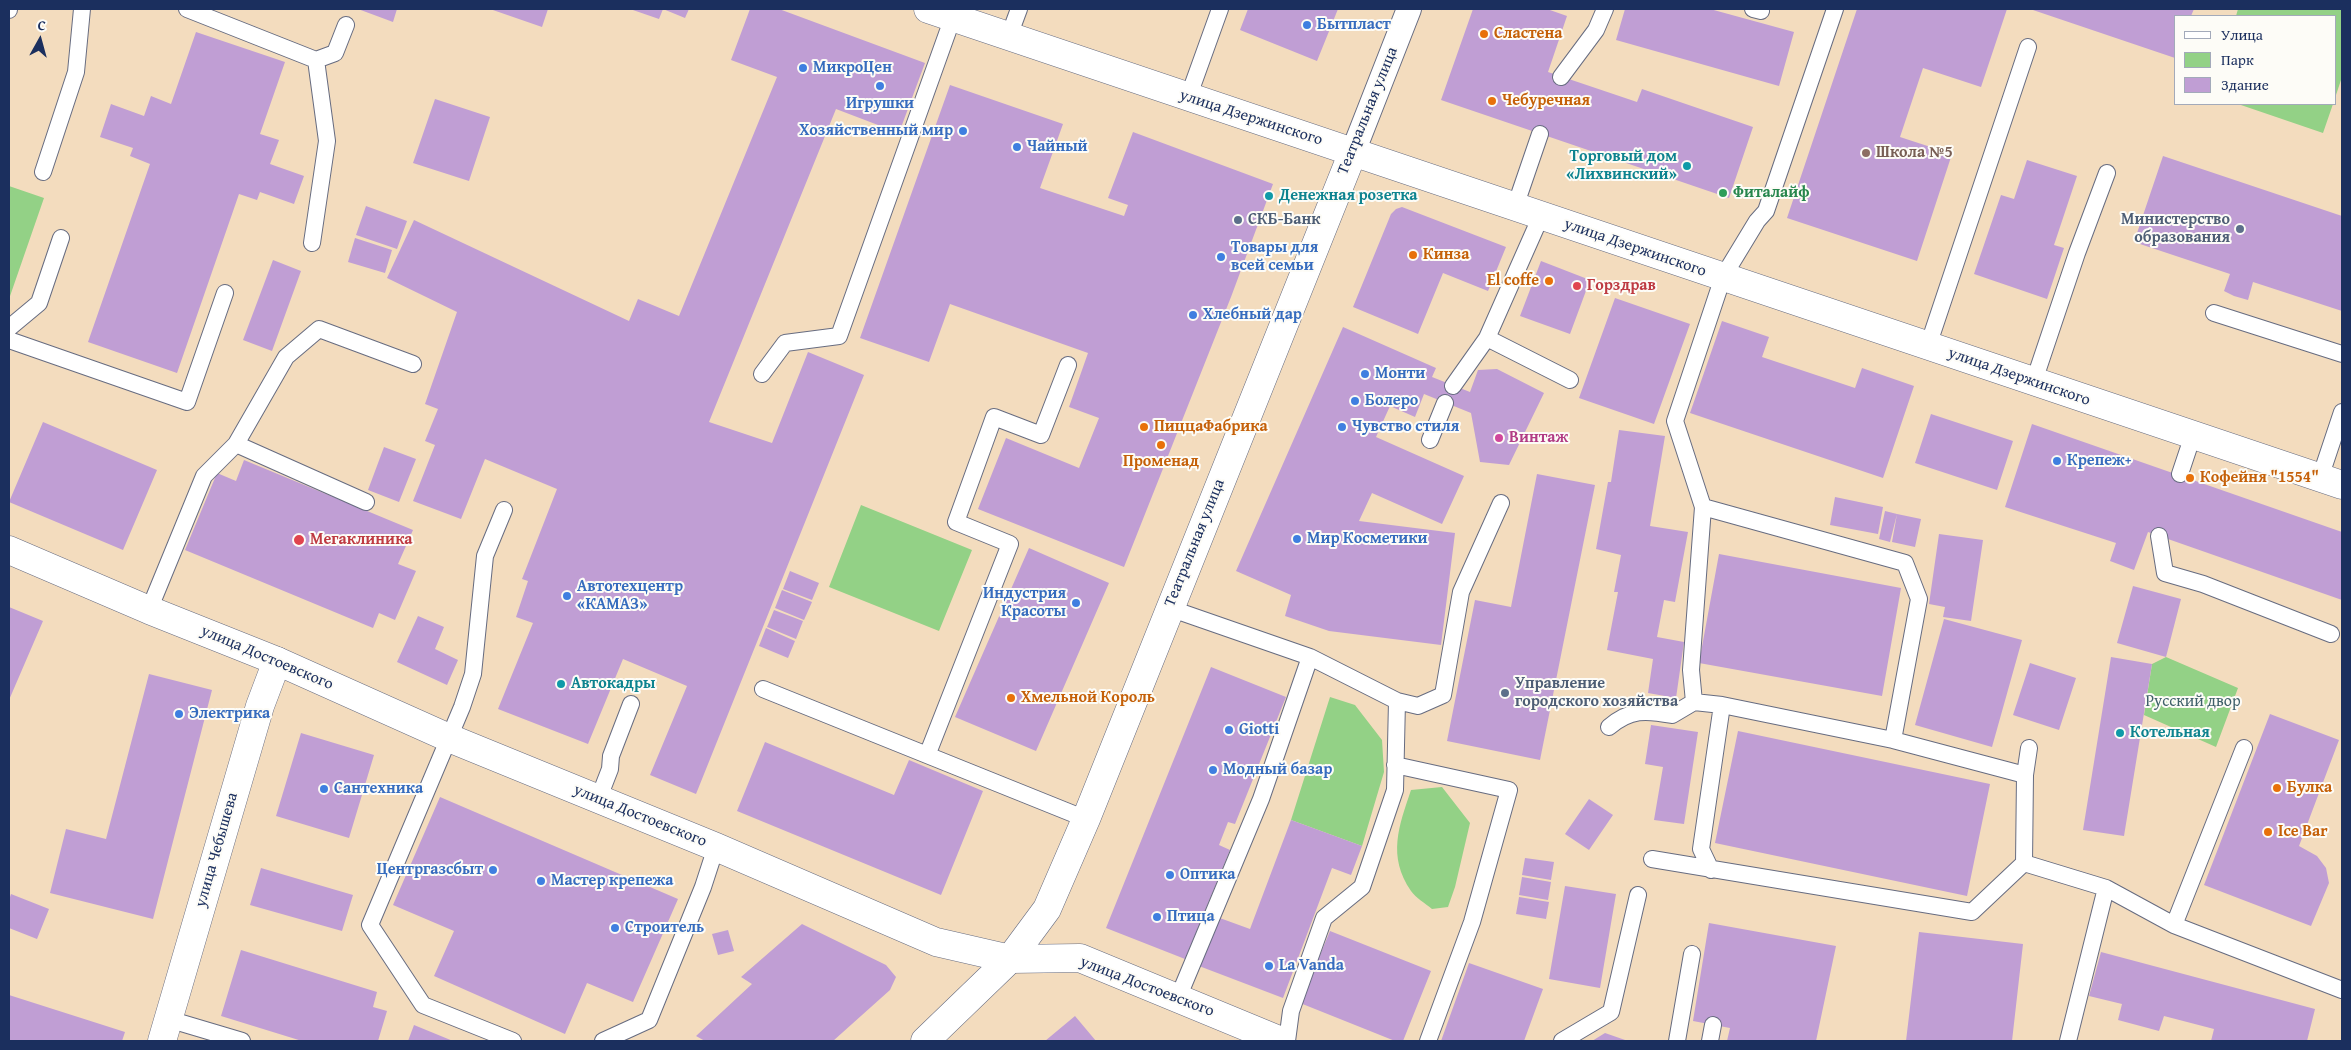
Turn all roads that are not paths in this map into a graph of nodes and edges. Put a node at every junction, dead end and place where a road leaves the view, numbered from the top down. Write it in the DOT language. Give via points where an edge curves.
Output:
graph roads {
  1 [pos="82,9"];
  2 [pos="186,9"];
  3 [pos="1019,9"];
  4 [pos="1220,9"];
  5 [pos="1409,9"];
  6 [pos="1605,9"];
  7 [pos="1835,9"];
  8 [pos="941,13"];
  9 [pos="346,25"];
  10 [pos="1009,36"];
  11 [pos="2028,47"];
  12 [pos="316,60"];
  13 [pos="1561,77"];
  14 [pos="1188,98"];
  15 [pos="1540,134"];
  16 [pos="1353,152"];
  17 [pos="43,172"];
  18 [pos="2107,173"];
  19 [pos="1515,207"];
  20 [pos="1541,216"];
  21 [pos="61,238"];
  22 [pos="312,244"];
  23 [pos="1723,277"];
  24 [pos="225,293"];
  25 [pos="2214,312"];
  26 [pos="9,328"];
  27 [pos="1487,338"];
  28 [pos="9,340"];
  29 [pos="1928,346"];
  30 [pos="2342,354"];
  31 [pos="414,364"];
  32 [pos="1068,365"];
  33 [pos="762,374"];
  34 [pos="1570,380"];
  35 [pos="2034,382"];
  36 [pos="1453,386"];
  37 [pos="1445,403"];
  38 [pos="2342,412"];
  39 [pos="2193,435"];
  40 [pos="1430,440"];
  41 [pos="236,444"];
  42 [pos="2180,474"];
  43 [pos="2331,482"];
  44 [pos="366,502"];
  45 [pos="1501,503"];
  46 [pos="1703,507"];
  47 [pos="504,510"];
  48 [pos="2159,536"];
  49 [pos="9,550"];
  50 [pos="1169,608"];
  51 [pos="149,610"];
  52 [pos="2331,634"];
  53 [pos="1310,657"];
  54 [pos="277,661"];
  55 [pos="763,688"];
  56 [pos="1397,701"];
  57 [pos="1694,702"];
  58 [pos="631,704"];
  59 [pos="1722,704"];
  60 [pos="1609,727"];
  61 [pos="449,738"];
  62 [pos="1893,740"];
  63 [pos="2029,748"];
  64 [pos="2244,748"];
  65 [pos="928,753"];
  66 [pos="1396,765"];
  67 [pos="2024,775"];
  68 [pos="598,800"];
  69 [pos="1086,818"];
  70 [pos="716,847"];
  71 [pos="1652,859"];
  72 [pos="2024,863"];
  73 [pos="1711,870"];
  74 [pos="2106,888"];
  75 [pos="1638,895"];
  76 [pos="2174,925"];
  77 [pos="1692,954"];
  78 [pos="1010,960"];
  79 [pos="2342,990"];
  80 [pos="1178,998"];
  81 [pos="1713,1025"];
  82 [pos="165,1030"];
  83 [pos="242,1041"];
  84 [pos="513,1041"];
  85 [pos="603,1041"];
  86 [pos="925,1041"];
  87 [pos="1281,1041"];
  88 [pos="1287,1041"];
  89 [pos="1428,1041"];
  90 [pos="1562,1041"];
  91 [pos="1677,1041"];
  92 [pos="1710,1041"];
  93 [pos="2068,1041"];
  1 -- 17 [label="lane" via="76,72"];
  2 -- 12 [label="lane"];
  3 -- 10 [label="lane"];
  4 -- 14 [label="lane"];
  5 -- 16 [label="street, Театральная улица"];
  6 -- 13 [label="lane" via="1596,30"];
  7 -- 23 [label="lane" via="1766,211"];
  8 -- 10 [label="street, улица Дзержинского"];
  8 -- 33 [label="lane" via="839,336 785,343"];
  9 -- 12 [label="lane" via="335,53"];
  10 -- 14 [label="street, улица Дзержинского"];
  11 -- 29 [label="lane"];
  12 -- 22 [label="lane" via="327,141"];
  14 -- 16 [label="street, улица Дзержинского"];
  15 -- 19 [label="lane"];
  16 -- 19 [label="street, улица Дзержинского"];
  16 -- 50 [label="street, Театральная улица"];
  18 -- 35 [label="lane"];
  19 -- 20 [label="street, улица Дзержинского"];
  20 -- 23 [label="street, улица Дзержинского"];
  20 -- 27 [label="lane"];
  21 -- 26 [label="lane" via="39,303"];
  23 -- 29 [label="street, улица Дзержинского"];
  23 -- 46 [label="lane" via="1675,421"];
  24 -- 28 [label="lane" via="187,402"];
  25 -- 30 [label="lane"];
  27 -- 34 [label="lane"];
  27 -- 36 [label="lane"];
  29 -- 35 [label="street, улица Дзержинского"];
  31 -- 41 [label="lane" via="319,329 286,357"];
  32 -- 65 [label="lane" via="1040,436 994,417 956,522 1010,544"];
  35 -- 39 [label="street, улица Дзержинского"];
  37 -- 40 [label="lane"];
  38 -- 43 [label="lane"];
  39 -- 42 [label="lane"];
  39 -- 43 [label="street, улица Дзержинского"];
  41 -- 44 [label="lane"];
  41 -- 51 [label="lane" via="204,476"];
  45 -- 56 [label="lane" via="1461,592 1443,695 1418,706"];
  46 -- 57 [label="lane" via="1691,670"];
  46 -- 62 [label="lane" via="1905,563 1920,599"];
  47 -- 61 [label="lane" via="485,556 473,674"];
  48 -- 52 [label="lane" via="2166,573 2203,584"];
  49 -- 51 [label="street, улица Достоевского"];
  50 -- 53 [label="lane"];
  50 -- 69 [label="street, Театральная улица"];
  51 -- 54 [label="street, улица Достоевского"];
  53 -- 56 [label="lane"];
  53 -- 80 [label="lane" via="1261,799"];
  54 -- 61 [label="street, улица Достоевского"];
  54 -- 82 [label="street, улица Чебышева" via="260,706"];
  55 -- 65 [label="lane"];
  56 -- 66 [label="lane"];
  57 -- 59 [label="lane"];
  57 -- 60 [label="lane" via="1672,714 1650,710 1622,716"];
  58 -- 68 [label="lane"];
  59 -- 62 [label="lane"];
  59 -- 73 [label="lane" via="1700,849"];
  61 -- 68 [label="street, улица Достоевского"];
  61 -- 84 [label="lane" via="370,926 423,1005"];
  62 -- 67 [label="lane"];
  63 -- 67 [label="lane"];
  64 -- 76 [label="lane"];
  65 -- 69 [label="lane"];
  66 -- 88 [label="lane" via="1395,790 1362,887 1324,918 1291,1011"];
  66 -- 89 [label="lane" via="1509,790 1472,922"];
  67 -- 72 [label="lane"];
  68 -- 70 [label="street, улица Достоевского"];
  69 -- 78 [label="street, Театральная улица" via="1047,909"];
  70 -- 78 [label="street, улица Достоевского" via="936,942"];
  70 -- 85 [label="lane" via="649,1020"];
  71 -- 73 [label="lane"];
  72 -- 73 [label="lane" via="1972,912"];
  72 -- 74 [label="lane"];
  74 -- 76 [label="lane"];
  74 -- 93 [label="lane"];
  75 -- 90 [label="lane" via="1612,1012"];
  76 -- 79 [label="lane"];
  77 -- 91 [label="lane"];
  78 -- 80 [label="street, улица Достоевского" via="1080,958"];
  78 -- 86 [label="street, Театральная улица"];
  80 -- 87 [label="street, улица Достоевского"];
  81 -- 92 [label="lane"];
  82 -- 83 [label="lane"];
}
